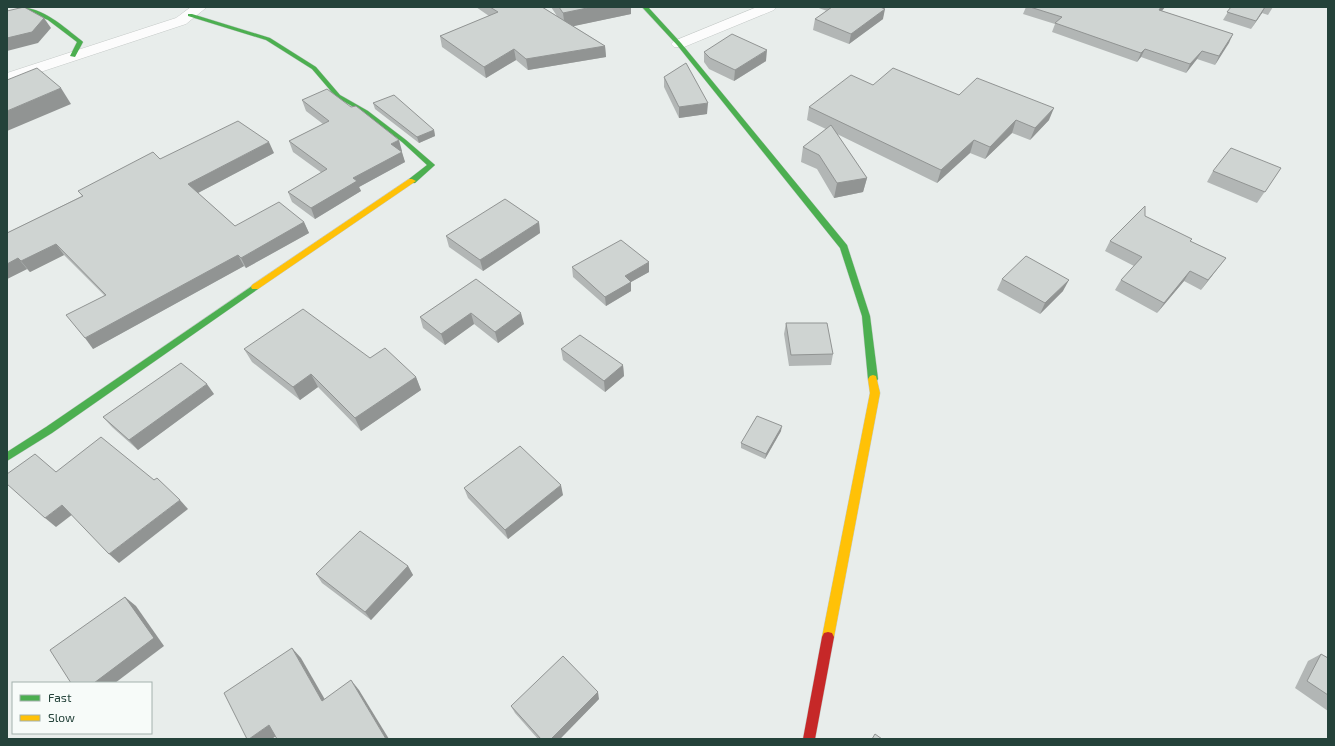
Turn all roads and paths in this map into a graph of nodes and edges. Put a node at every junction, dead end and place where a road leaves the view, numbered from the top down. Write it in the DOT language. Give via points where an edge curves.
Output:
graph roads {
  1 [pos="21,7"];
  2 [pos="645,7"];
  3 [pos="769,7"];
  4 [pos="195,11"];
  5 [pos="679,44"];
  6 [pos="73,56"];
  7 [pos="7,78"];
  8 [pos="7,457"];
  9 [pos="809,739"];
  1 -- 6 [label="street" via="50,19 80,42"];
  2 -- 5 [label="street"];
  3 -- 5 [label="street"];
  4 -- 6 [label="street" via="181,21"];
  4 -- 8 [label="street" via="268,39 314,68 338,96 366,112 431,165 413,181 200,323"];
  5 -- 9 [label="street" via="844,246 866,316 875,393"];
  6 -- 7 [label="street"];
}
